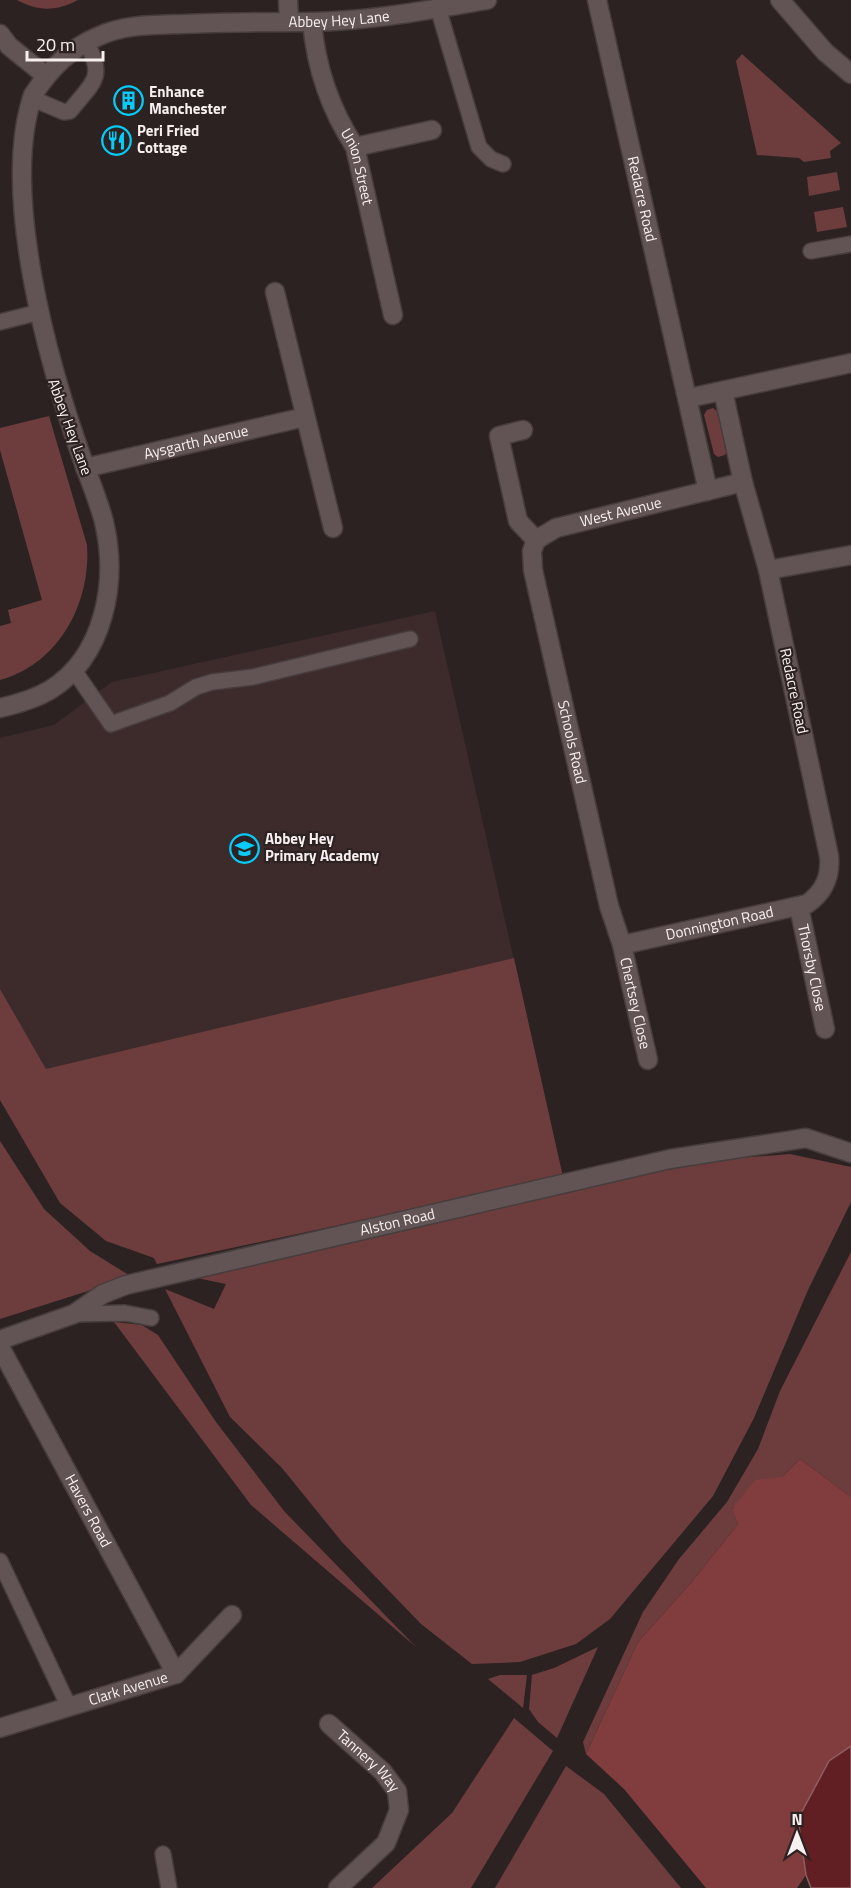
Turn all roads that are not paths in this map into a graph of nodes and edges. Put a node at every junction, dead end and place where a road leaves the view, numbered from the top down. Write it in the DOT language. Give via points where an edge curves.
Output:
graph roads {
  1 [pos="288,0"];
  2 [pos="487,0"];
  3 [pos="597,0"];
  4 [pos="780,0"];
  5 [pos="438,8"];
  6 [pos="289,21"];
  7 [pos="312,22"];
  8 [pos="0,34"];
  9 [pos="86,42"];
  10 [pos="851,74"];
  11 [pos="45,75"];
  12 [pos="31,98"];
  13 [pos="432,130"];
  14 [pos="355,147"];
  15 [pos="503,164"];
  16 [pos="851,244"];
  17 [pos="811,251"];
  18 [pos="276,292"];
  19 [pos="32,314"];
  20 [pos="393,315"];
  21 [pos="0,322"];
  22 [pos="851,363"];
  23 [pos="723,391"];
  24 [pos="689,398"];
  25 [pos="305,417"];
  26 [pos="523,430"];
  27 [pos="85,468"];
  28 [pos="743,482"];
  29 [pos="708,491"];
  30 [pos="333,528"];
  31 [pos="536,540"];
  32 [pos="851,555"];
  33 [pos="768,570"];
  34 [pos="410,639"];
  35 [pos="73,669"];
  36 [pos="0,708"];
  37 [pos="816,898"];
  38 [pos="798,907"];
  39 [pos="622,945"];
  40 [pos="825,1029"];
  41 [pos="648,1060"];
  42 [pos="851,1153"];
  43 [pos="74,1314"];
  44 [pos="151,1318"];
  45 [pos="0,1340"];
  46 [pos="0,1347"];
  47 [pos="0,1561"];
  48 [pos="232,1615"];
  49 [pos="176,1674"];
  50 [pos="69,1707"];
  51 [pos="329,1724"];
  52 [pos="0,1728"];
  53 [pos="163,1854"];
  54 [pos="169,1888"];
  55 [pos="338,1888"];
  1 -- 6 [label="street"];
  2 -- 5 [label="street, Abbey Hey Lane"];
  3 -- 24 [label="street, Redacre Road"];
  4 -- 10 [label="street" via="825,52"];
  5 -- 7 [label="street, Abbey Hey Lane"];
  5 -- 15 [label="lane" via="478,147"];
  6 -- 7 [label="street, Abbey Hey Lane"];
  6 -- 9 [label="street, Abbey Hey Lane" via="134,26"];
  7 -- 14 [label="street, Union Street" via="322,78 341,125"];
  8 -- 11 [label="street"];
  9 -- 11 [label="street, Abbey Hey Lane"];
  9 -- 12 [label="lane" via="98,63 97,74 70,111"];
  11 -- 12 [label="street, Abbey Hey Lane"];
  12 -- 19 [label="street, Abbey Hey Lane" via="18,127 9,194 14,241"];
  13 -- 14 [label="street"];
  14 -- 20 [label="street, Union Street"];
  16 -- 17 [label="lane"];
  18 -- 25 [label="street"];
  19 -- 21 [label="lane"];
  19 -- 27 [label="street, Abbey Hey Lane"];
  22 -- 23 [label="street"];
  23 -- 24 [label="street"];
  23 -- 28 [label="street, Redacre Road"];
  24 -- 29 [label="street, Redacre Road"];
  25 -- 27 [label="street, Aysgarth Avenue"];
  25 -- 30 [label="street"];
  26 -- 31 [label="street" via="499,436 518,521"];
  27 -- 35 [label="street, Abbey Hey Lane" via="104,521 110,578 102,620"];
  28 -- 29 [label="street"];
  28 -- 33 [label="street, Redacre Road"];
  29 -- 31 [label="street, West Avenue" via="556,528"];
  31 -- 39 [label="street, Schools Road" via="533,570 609,906"];
  32 -- 33 [label="street"];
  33 -- 37 [label="street, Redacre Road" via="829,856 828,880"];
  34 -- 35 [label="lane" via="253,677 212,682 170,704 111,724"];
  35 -- 36 [label="street, Abbey Hey Lane" via="50,690"];
  37 -- 38 [label="street, Donnington Road"];
  38 -- 39 [label="street, Donnington Road"];
  38 -- 40 [label="street, Thorsby Close"];
  39 -- 41 [label="street, Chertsey Close"];
  42 -- 43 [label="street, Alston Road" via="806,1138 670,1159 126,1285 103,1294"];
  43 -- 44 [label="lane" via="125,1313"];
  43 -- 45 [label="street, Alston Road"];
  46 -- 49 [label="street, Havers Road"];
  47 -- 50 [label="lane"];
  48 -- 49 [label="street, Clark Avenue"];
  49 -- 50 [label="street, Clark Avenue"];
  50 -- 52 [label="street, Clark Avenue"];
  51 -- 55 [label="street, Tannery Way" via="382,1772 397,1791 399,1810 386,1843"];
  53 -- 54 [label="lane"];
}
